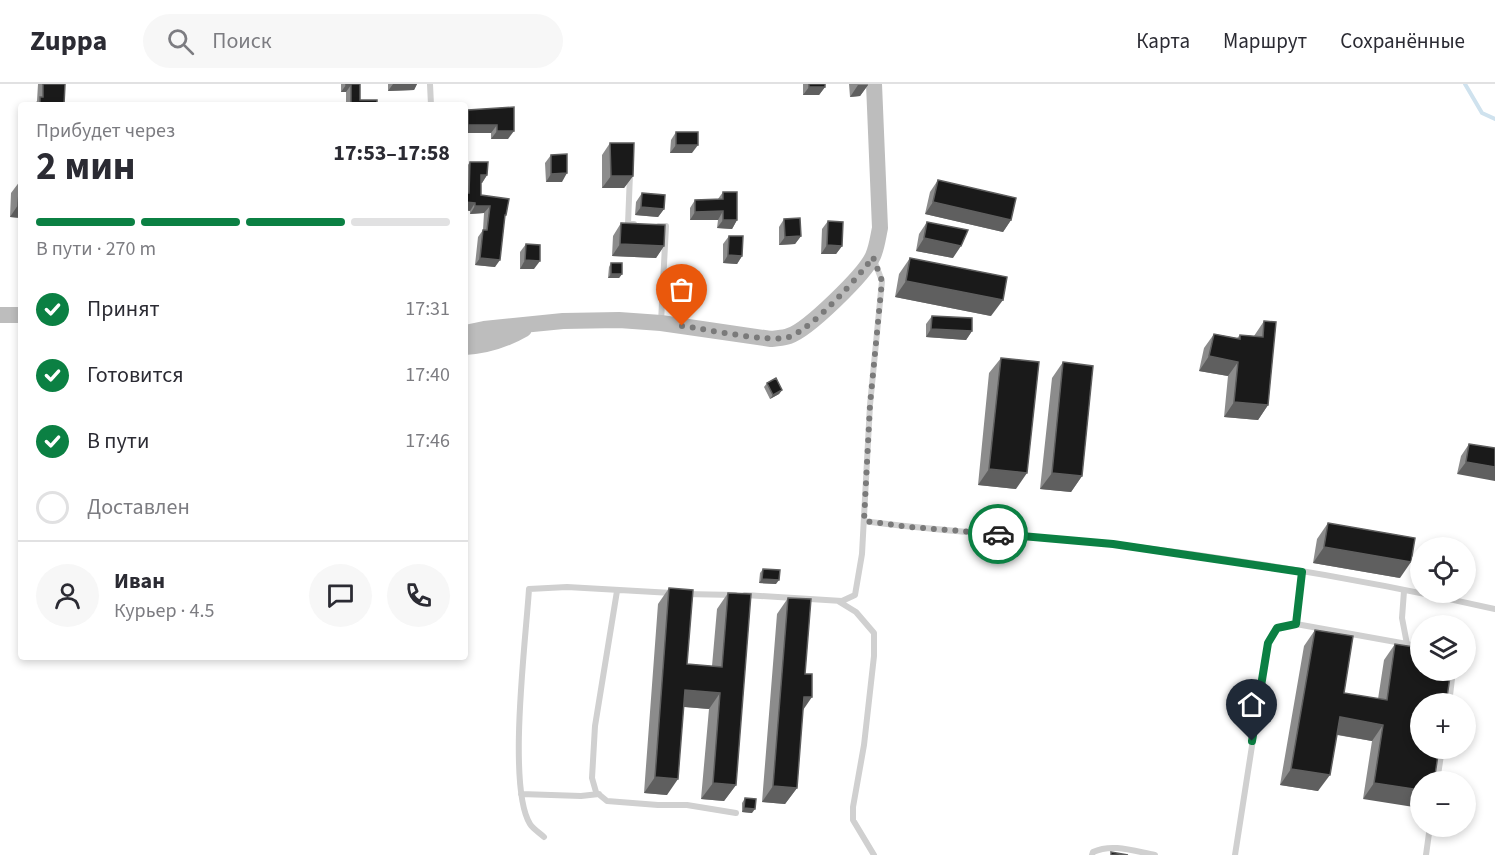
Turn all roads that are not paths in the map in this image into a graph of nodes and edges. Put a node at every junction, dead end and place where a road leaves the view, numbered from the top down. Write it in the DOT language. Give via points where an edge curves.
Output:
graph roads {
  1 [pos="430,84"];
  2 [pos="874,84"];
  3 [pos="430,102"];
  4 [pos="630,171"];
  5 [pos="637,224"];
  6 [pos="647,225"];
  7 [pos="873,257"];
  8 [pos="0,315"];
  9 [pos="18,315"];
  10 [pos="661,322"];
  11 [pos="530,325"];
  12 [pos="468,332"];
  13 [pos="468,347"];
  14 [pos="864,521"];
  15 [pos="1302,572"];
  16 [pos="617,591"];
  17 [pos="1404,591"];
  18 [pos="838,601"];
  19 [pos="1495,609"];
  20 [pos="1296,624"];
  21 [pos="1407,644"];
  22 [pos="1410,645"];
  23 [pos="521,794"];
  24 [pos="599,794"];
  25 [pos="736,813"];
  26 [pos="544,837"];
  27 [pos="1428,837"];
  28 [pos="874,855"];
  29 [pos="1092,855"];
  30 [pos="1155,855"];
  31 [pos="1235,855"];
  32 [pos="1426,855"];
  1 -- 3 [label="lane"];
  2 -- 7 [label="street" via="879,228"];
  4 -- 5 [label="lane" via="628,224"];
  6 -- 10 [label="lane" via="666,226"];
  7 -- 10 [label="street" via="823,311 789,337 771,339"];
  7 -- 14 [label="lane" via="882,281"];
  8 -- 9 [label="street"];
  10 -- 11 [label="street" via="563,321"];
  11 -- 12 [label="street"];
  11 -- 13 [label="street" via="509,338"];
  14 -- 15 [label="lane" via="1113,544"];
  14 -- 18 [label="lane" via="855,595"];
  15 -- 17 [label="lane"];
  15 -- 20 [label="lane"];
  16 -- 18 [label="lane"];
  16 -- 23 [label="lane" via="567,586 529,589 520,724"];
  16 -- 24 [label="lane" via="595,726 592,778"];
  17 -- 19 [label="lane"];
  17 -- 21 [label="lane" via="1402,618"];
  18 -- 28 [label="lane" via="856,612 874,633 864,745 853,807 853,820"];
  20 -- 21 [label="lane"];
  20 -- 31 [label="lane" via="1277,628 1268,643"];
  21 -- 22 [label="lane"];
  23 -- 24 [label="lane"];
  23 -- 26 [label="lane" via="531,824"];
  24 -- 25 [label="lane" via="608,801 687,805"];
  27 -- 32 [label="lane"];
  29 -- 30 [label="lane" via="1102,848"];
}
